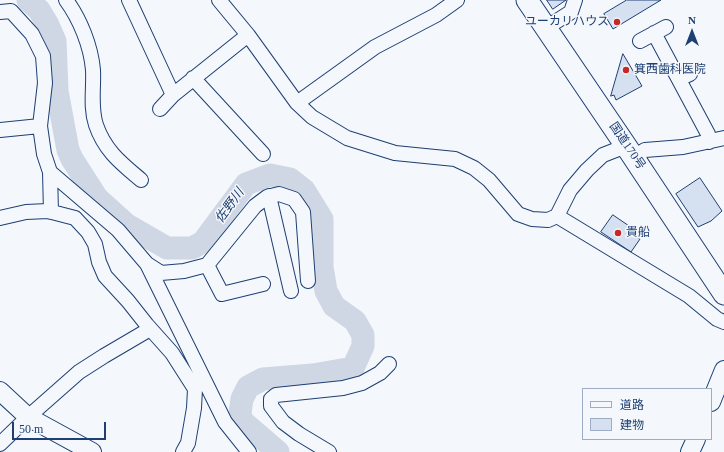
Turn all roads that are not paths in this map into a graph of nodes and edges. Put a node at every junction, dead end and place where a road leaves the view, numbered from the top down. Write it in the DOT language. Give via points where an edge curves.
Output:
graph roads {
  1 [pos="66,0"];
  2 [pos="129,0"];
  3 [pos="220,0"];
  4 [pos="457,0"];
  5 [pos="527,0"];
  6 [pos="575,0"];
  7 [pos="0,12"];
  8 [pos="546,28"];
  9 [pos="248,34"];
  10 [pos="640,41"];
  11 [pos="193,78"];
  12 [pos="173,94"];
  13 [pos="297,103"];
  14 [pos="160,109"];
  15 [pos="40,126"];
  16 [pos="0,130"];
  17 [pos="724,138"];
  18 [pos="710,142"];
  19 [pos="630,151"];
  20 [pos="263,154"];
  21 [pos="50,172"];
  22 [pos="141,180"];
  23 [pos="269,196"];
  24 [pos="51,212"];
  25 [pos="557,216"];
  26 [pos="0,218"];
  27 [pos="306,252"];
  28 [pos="283,258"];
  29 [pos="147,264"];
  30 [pos="207,265"];
  31 [pos="308,281"];
  32 [pos="263,284"];
  33 [pos="291,291"];
  34 [pos="724,294"];
  35 [pos="724,322"];
  36 [pos="150,329"];
  37 [pos="389,364"];
  38 [pos="724,370"];
  39 [pos="201,388"];
  40 [pos="0,391"];
  41 [pos="712,400"];
  42 [pos="28,417"];
  43 [pos="696,440"];
  44 [pos="0,444"];
  45 [pos="189,451"];
  46 [pos="92,452"];
  47 [pos="249,452"];
  48 [pos="329,452"];
  49 [pos="690,452"];
  1 -- 22 [label="street" via="77,16 89,51 93,69 93,110 96,124 116,159"];
  2 -- 12 [label="street"];
  3 -- 9 [label="street"];
  4 -- 13 [label="street" via="436,15 375,47"];
  5 -- 8 [label="highway, 国道170号"];
  6 -- 8 [label="street" via="571,12"];
  7 -- 15 [label="street" via="11,11 32,34 43,56 45,83"];
  8 -- 19 [label="highway, 国道170号"];
  9 -- 11 [label="street"];
  9 -- 13 [label="street"];
  10 -- 18 [label="street" via="660,30 684,76"];
  11 -- 12 [label="street"];
  11 -- 20 [label="street"];
  12 -- 14 [label="street"];
  13 -- 25 [label="street" via="312,117 347,138 395,153 455,159 474,168 489,180 518,214 532,219 548,220"];
  15 -- 16 [label="street"];
  15 -- 21 [label="street" via="44,154"];
  17 -- 18 [label="street"];
  18 -- 19 [label="street"];
  19 -- 25 [label="street" via="602,155 570,190"];
  19 -- 34 [label="highway, 国道170号"];
  21 -- 24 [label="street"];
  21 -- 29 [label="street" via="118,230"];
  23 -- 27 [label="street" via="279,194 294,199 303,212"];
  23 -- 28 [label="street"];
  23 -- 30 [label="street" via="255,206"];
  24 -- 26 [label="street" via="26,212"];
  24 -- 36 [label="street" via="75,218 88,232 95,244 105,276"];
  25 -- 35 [label="street" via="689,296"];
  27 -- 28 [label="street"];
  27 -- 31 [label="street"];
  28 -- 33 [label="street"];
  29 -- 30 [label="street" via="161,273 184,272"];
  29 -- 39 [label="street"];
  30 -- 32 [label="street" via="222,294"];
  36 -- 39 [label="street"];
  36 -- 42 [label="street" via="79,372"];
  37 -- 48 [label="street" via="380,373 362,383 276,396 271,400 271,406 283,422"];
  38 -- 41 [label="main road"];
  39 -- 45 [label="street" via="194,408"];
  39 -- 47 [label="street"];
  40 -- 42 [label="main road"];
  42 -- 44 [label="street"];
  42 -- 46 [label="main road"];
  43 -- 49 [label="main road"];
}
